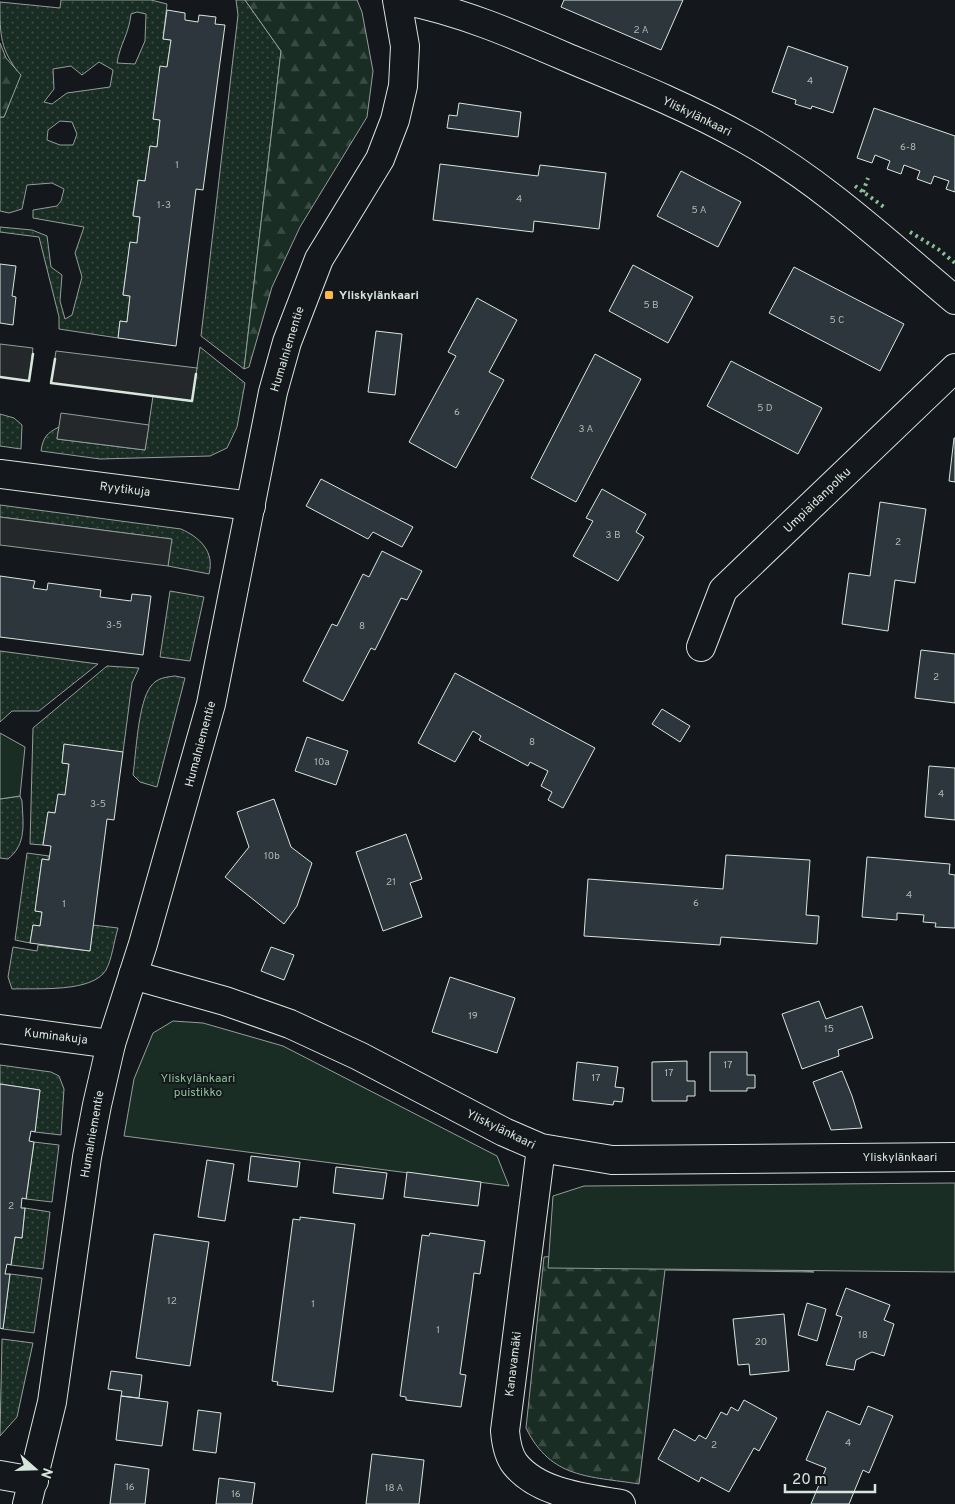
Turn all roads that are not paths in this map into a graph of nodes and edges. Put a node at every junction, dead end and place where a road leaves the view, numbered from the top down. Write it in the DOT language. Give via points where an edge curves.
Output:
graph roads {
  1 [pos="396,0"];
  2 [pos="402,0"];
  3 [pos="955,300"];
  4 [pos="955,368"];
  5 [pos="0,474"];
  6 [pos="251,506"];
  7 [pos="701,647"];
  8 [pos="133,975"];
  9 [pos="0,1029"];
  10 [pos="111,1044"];
  11 [pos="541,1148"];
  12 [pos="955,1157"];
  13 [pos="0,1475"];
  14 [pos="30,1492"];
  15 [pos="621,1504"];
  1 -- 6 [label="street, Humalniementie" via="405,46 403,86 395,120 380,158 335,230 303,296 286,342 273,392"];
  2 -- 3 [label="street, Yliskylänkaari" via="432,6 502,30 625,82 745,139 821,189"];
  4 -- 7 [label="street, Umpiaidanpolku" via="723,590"];
  5 -- 6 [label="street, Ryytikuja"];
  6 -- 8 [label="street, Humalniementie" via="211,704"];
  8 -- 10 [label="street, Humalniementie"];
  8 -- 11 [label="street, Yliskylänkaari" via="225,1001 290,1024"];
  9 -- 10 [label="street, Kuminakuja"];
  10 -- 14 [label="street, Humalniementie" via="87,1157 52,1402"];
  11 -- 12 [label="street, Yliskylänkaari" via="612,1160"];
  11 -- 15 [label="street, Kanavamäki" via="505,1431 507,1448 515,1464 546,1486 576,1496"];
  13 -- 14 [label="street"];
}
